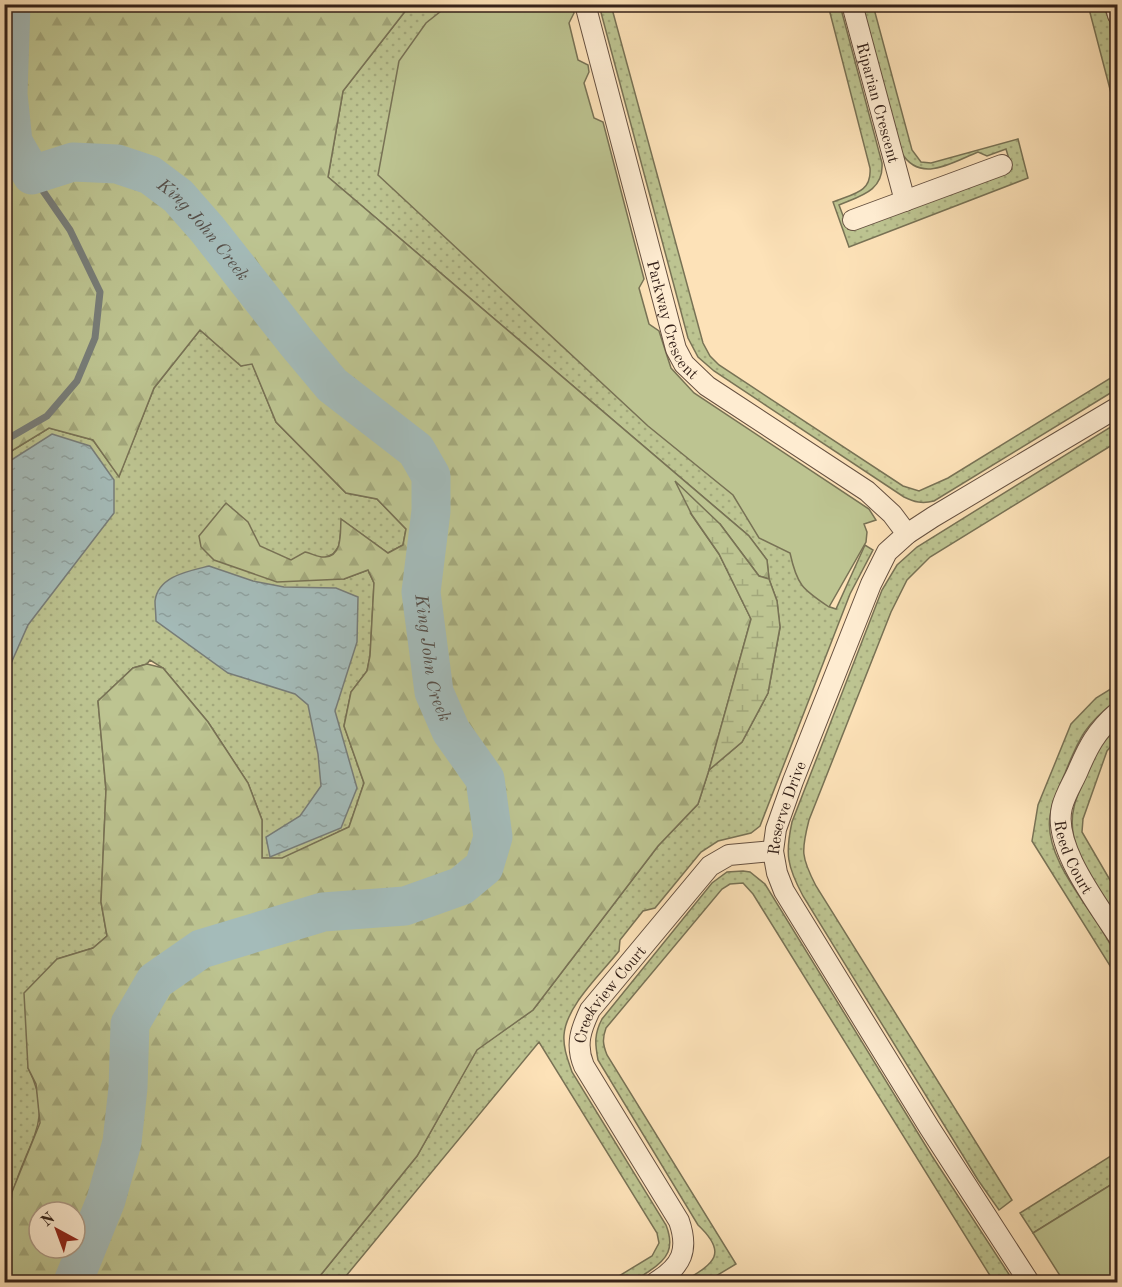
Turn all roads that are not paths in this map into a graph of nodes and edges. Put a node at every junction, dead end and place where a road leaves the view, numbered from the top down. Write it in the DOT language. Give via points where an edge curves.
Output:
graph roads {
  1 [pos="585,4"];
  2 [pos="852,4"];
  3 [pos="1115,4"];
  4 [pos="1118,15"];
  5 [pos="1002,165"];
  6 [pos="905,201"];
  7 [pos="853,220"];
  8 [pos="1118,407"];
  9 [pos="907,534"];
  10 [pos="1118,712"];
  11 [pos="773,851"];
  12 [pos="1118,936"];
  13 [pos="656,1282"];
  14 [pos="1029,1282"];
  1 -- 9 [label="street, Parkway Crescent" via="676,349 684,364 707,386 880,502"];
  2 -- 6 [label="street, Riparian Crescent"];
  3 -- 4 [label="street"];
  5 -- 6 [label="street"];
  6 -- 7 [label="street"];
  8 -- 9 [label="street, Reserve Drive"];
  9 -- 11 [label="street, Reserve Drive" via="888,552 871,584 785,803"];
  10 -- 12 [label="street, Reed Court" via="1102,725 1090,743 1062,807 1060,829 1072,860"];
  11 -- 13 [label="street, Creekview Court" via="729,855 710,866 590,1010 582,1027 579,1049 584,1066 680,1221 685,1238 683,1254 675,1267"];
  11 -- 14 [label="street, Reserve Drive" via="784,891"];
}
